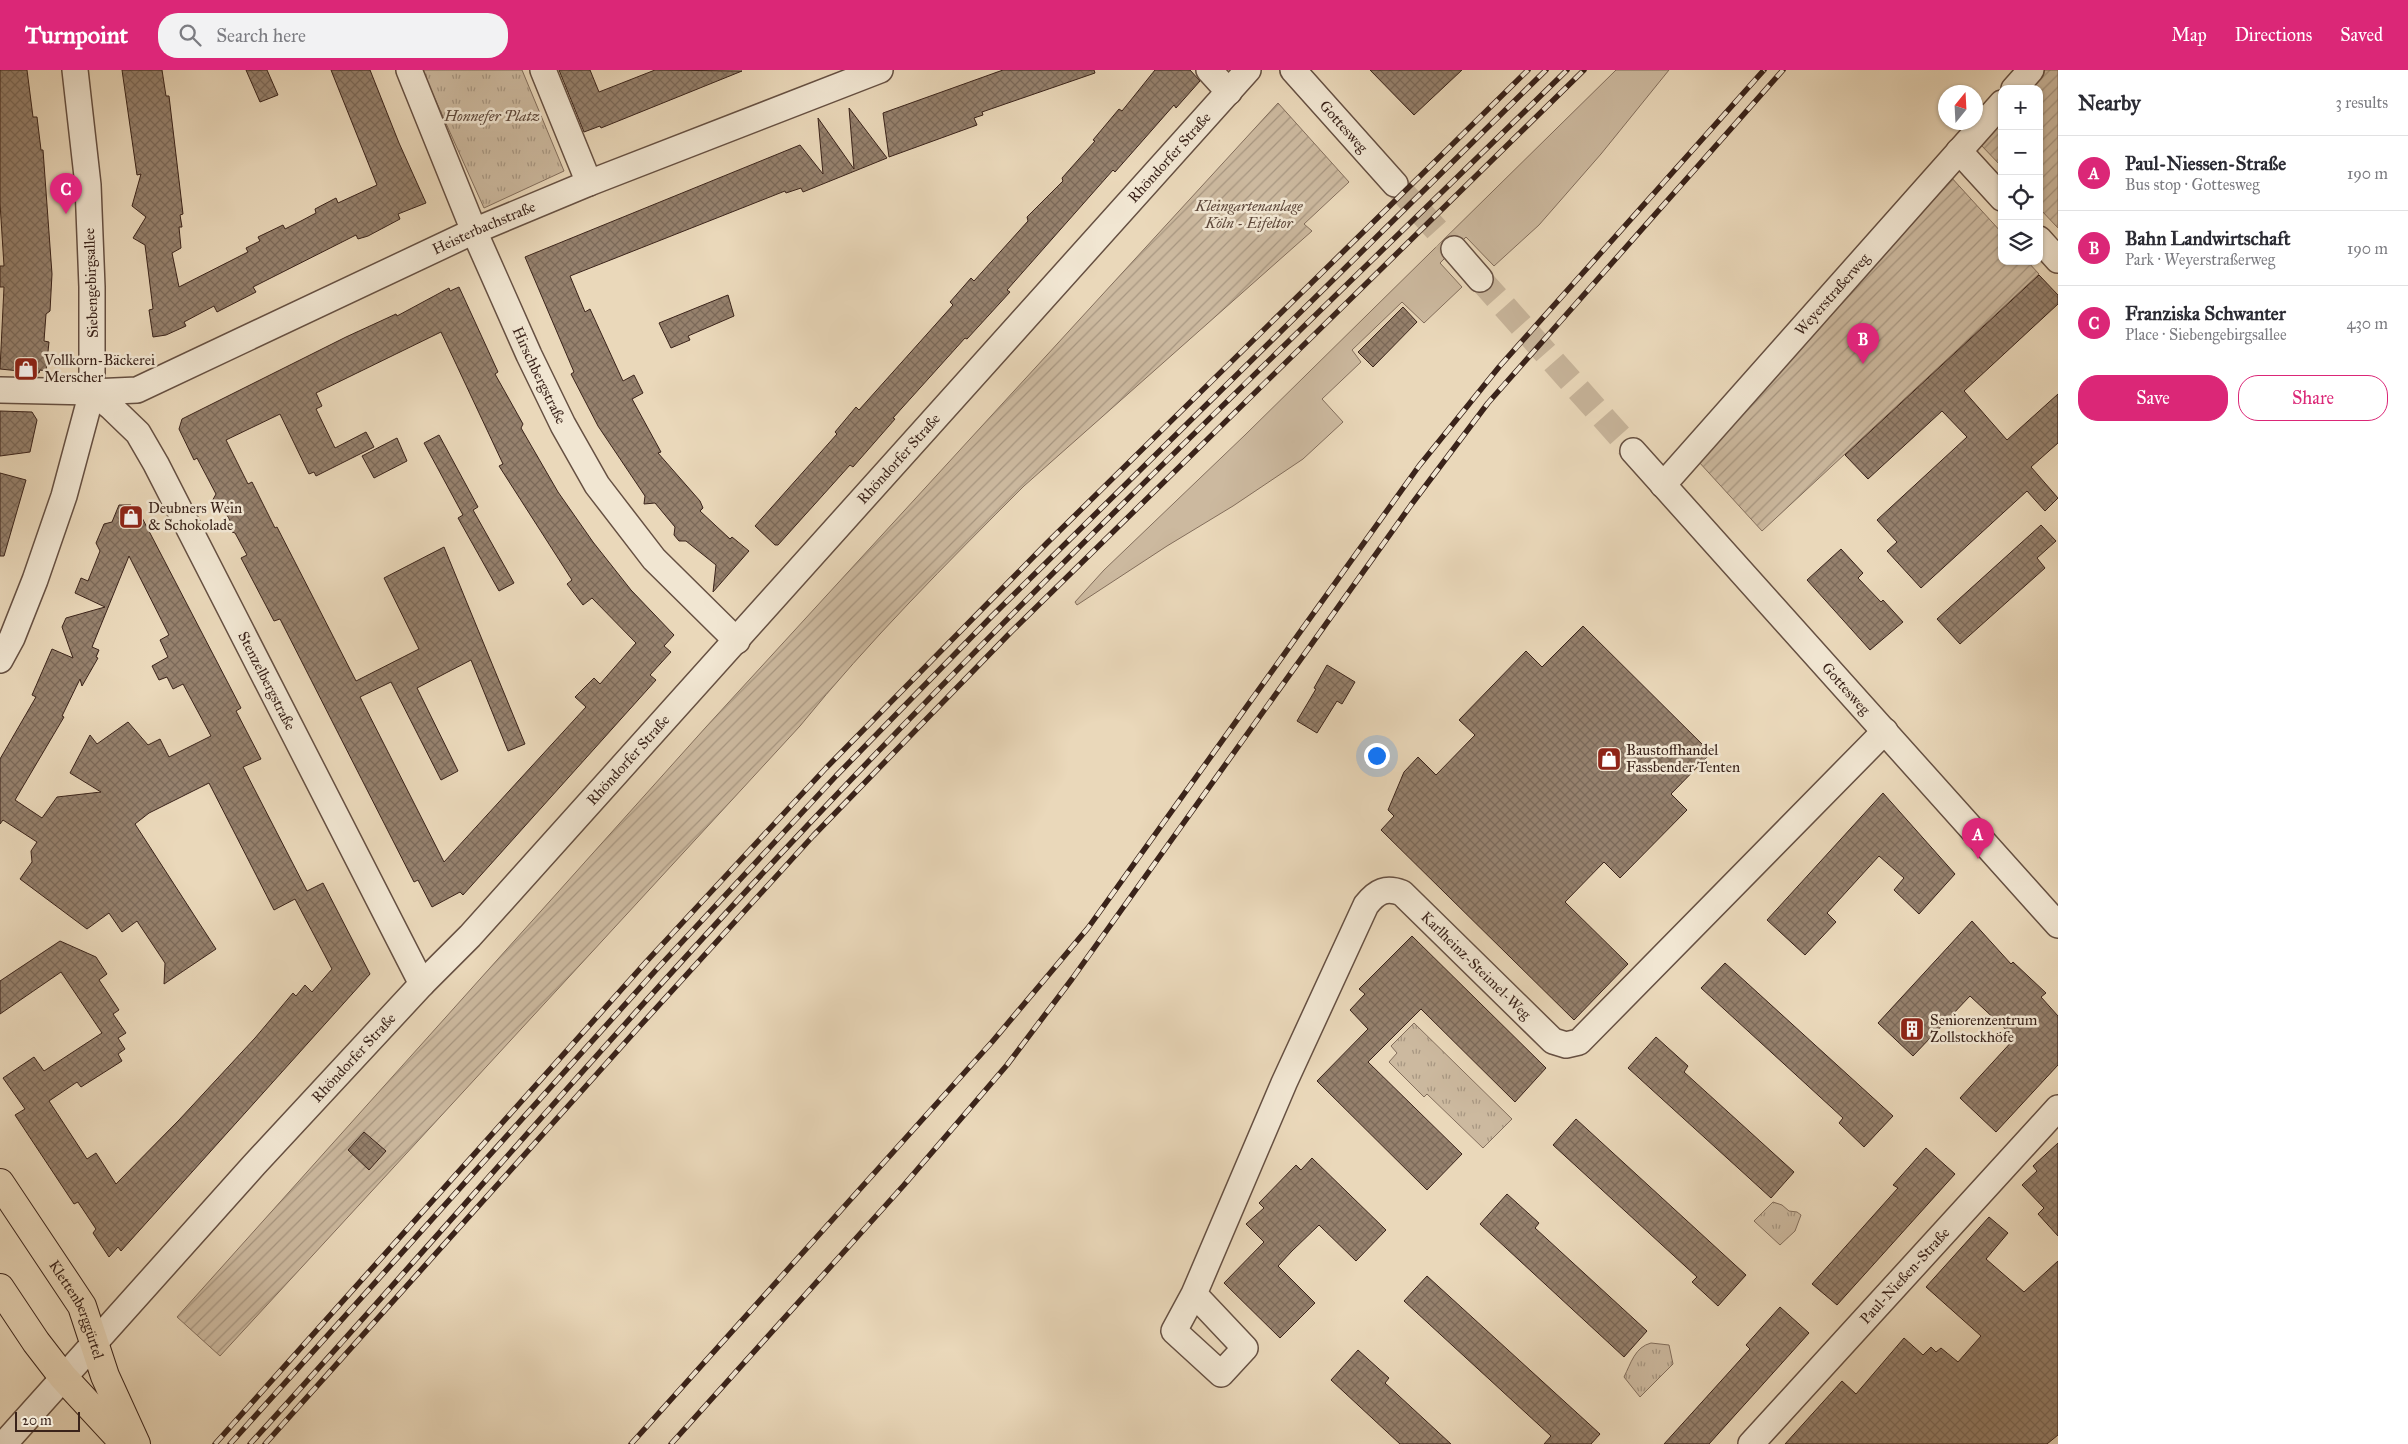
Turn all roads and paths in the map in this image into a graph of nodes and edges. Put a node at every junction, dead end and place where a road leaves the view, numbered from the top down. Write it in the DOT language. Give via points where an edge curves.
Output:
graph roads {
  1 [pos="75,70"];
  2 [pos="409,70"];
  3 [pos="543,70"];
  4 [pos="880,70"];
  5 [pos="1209,70"];
  6 [pos="1248,70"];
  7 [pos="1293,70"];
  8 [pos="2031,70"];
  9 [pos="2018,85"];
  10 [pos="1229,92"];
  11 [pos="1998,107"];
  12 [pos="1959,151"];
  13 [pos="589,183"];
  14 [pos="1395,184"];
  15 [pos="1998,194"];
  16 [pos="474,231"];
  17 [pos="2043,243"];
  18 [pos="1454,249"];
  19 [pos="2058,260"];
  20 [pos="1480,279"];
  21 [pos="0,390"];
  22 [pos="92,392"];
  23 [pos="1633,451"];
  24 [pos="1664,485"];
  25 [pos="737,641"];
  26 [pos="0,660"];
  27 [pos="1885,731"];
  28 [pos="2058,925"];
  29 [pos="422,984"];
  30 [pos="2058,1108"];
  31 [pos="0,1183"];
  32 [pos="0,1288"];
  33 [pos="1194,1294"];
  34 [pos="95,1342"];
  35 [pos="62,1376"];
  36 [pos="4,1444"];
  37 [pos="125,1444"];
  38 [pos="136,1444"];
  39 [pos="1751,1444"];
  1 -- 22 [label="street, Siebengebirgsallee" via="88,185"];
  2 -- 16 [label="street, Hirschbergstraße"];
  3 -- 13 [label="street"];
  4 -- 13 [label="street, Heisterbachstraße"];
  5 -- 10 [label="street"];
  6 -- 10 [label="street, Rhöndorfer Straße"];
  7 -- 14 [label="street, Gottesweg"];
  8 -- 9 [label="street"];
  10 -- 25 [label="street, Rhöndorfer Straße"];
  11 -- 12 [label="street, Weyerstraßerweg"];
  12 -- 15 [label="street"];
  12 -- 24 [label="street, Weyerstraßerweg"];
  13 -- 16 [label="street, Heisterbachstraße"];
  16 -- 22 [label="street, Heisterbachstraße" via="137,390"];
  16 -- 25 [label="street, Hirschbergstraße" via="563,425 597,485 654,559"];
  17 -- 19 [label="street"];
  18 -- 20 [label="street"];
  21 -- 22 [label="street, Heisterbachstraße"];
  22 -- 26 [label="street, Siebengebirgsallee" via="64,496 35,580"];
  22 -- 29 [label="street, Stenzelbergstraße" via="138,433 156,464"];
  23 -- 24 [label="street, Gottesweg"];
  24 -- 27 [label="street, Gottesweg"];
  25 -- 29 [label="street, Rhöndorfer Straße" via="470,936"];
  27 -- 28 [label="street, Gottesweg"];
  27 -- 33 [label="street, Karlheinz-Steimel-Weg" via="1579,1042 1566,1045 1553,1041 1402,893 1392,889 1372,897 1284,1083"];
  29 -- 34 [label="street, Rhöndorfer Straße"];
  30 -- 39 [label="street, Paul-Nießen-Straße"];
  31 -- 34 [label="main road, Klettenberggürtel" via="82,1306"];
  32 -- 35 [label="main road"];
  34 -- 35 [label="street, Rhöndorfer Straße"];
  34 -- 38 [label="main road, Klettenberggürtel" via="105,1376"];
  35 -- 36 [label="street, Rhöndorfer Straße"];
  35 -- 37 [label="main road"];
}
